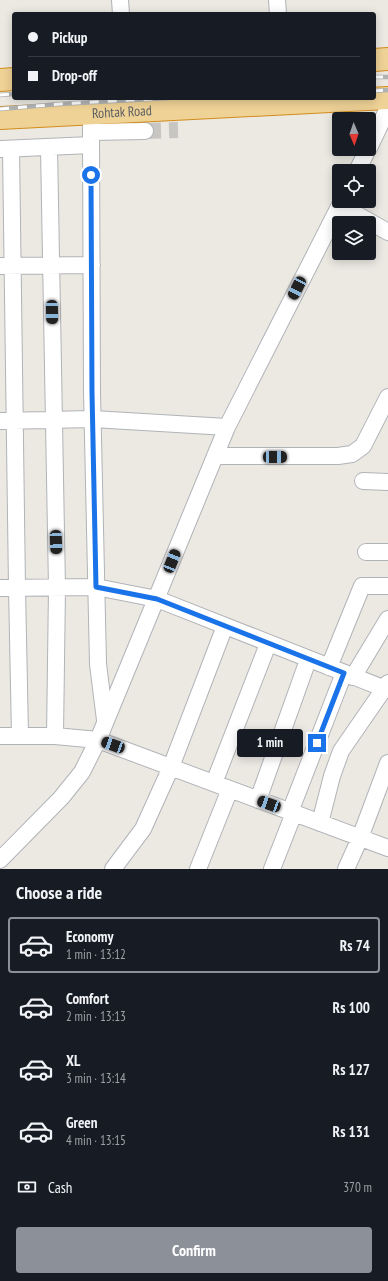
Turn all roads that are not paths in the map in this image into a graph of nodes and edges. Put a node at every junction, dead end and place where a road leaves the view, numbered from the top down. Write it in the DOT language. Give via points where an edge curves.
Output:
graph roads {
  1 [pos="120,0"];
  2 [pos="277,0"];
  3 [pos="121,12"];
  4 [pos="278,12"];
  5 [pos="388,59"];
  6 [pos="376,60"];
  7 [pos="12,78"];
  8 [pos="0,80"];
  9 [pos="388,98"];
  10 [pos="376,99"];
  11 [pos="369,100"];
  12 [pos="388,108"];
  13 [pos="0,118"];
  14 [pos="91,130"];
  15 [pos="145,131"];
  16 [pos="376,133"];
  17 [pos="49,147"];
  18 [pos="6,149"];
  19 [pos="338,208"];
  20 [pos="349,208"];
  21 [pos="388,232"];
  22 [pos="51,265"];
  23 [pos="92,265"];
  24 [pos="7,266"];
  25 [pos="388,397"];
  26 [pos="93,419"];
  27 [pos="53,420"];
  28 [pos="7,421"];
  29 [pos="227,427"];
  30 [pos="215,456"];
  31 [pos="363,481"];
  32 [pos="388,482"];
  33 [pos="366,552"];
  34 [pos="388,552"];
  35 [pos="388,586"];
  36 [pos="96,587"];
  37 [pos="0,588"];
  38 [pos="17,588"];
  39 [pos="57,588"];
  40 [pos="157,599"];
  41 [pos="388,619"];
  42 [pos="225,626"];
  43 [pos="268,644"];
  44 [pos="308,660"];
  45 [pos="329,667"];
  46 [pos="349,675"];
  47 [pos="387,687"];
  48 [pos="105,722"];
  49 [pos="0,736"];
  50 [pos="20,736"];
  51 [pos="56,736"];
  52 [pos="98,740"];
  53 [pos="388,763"];
  54 [pos="170,767"];
  55 [pos="214,783"];
  56 [pos="230,789"];
  57 [pos="258,800"];
  58 [pos="292,813"];
  59 [pos="320,823"];
  60 [pos="360,838"];
  61 [pos="388,848"];
  62 [pos="0,860"];
  63 [pos="113,869"];
  64 [pos="198,869"];
  65 [pos="272,869"];
  66 [pos="346,869"];
  1 -- 3 [label="street"];
  2 -- 4 [label="street"];
  5 -- 6 [label="highway"];
  7 -- 8 [label="highway"];
  9 -- 10 [label="highway, Rohtak Road"];
  11 -- 14 [label="highway, Rohtak Road"];
  12 -- 16 [label="street"];
  13 -- 14 [label="highway, Rohtak Road"];
  14 -- 15 [label="street"];
  14 -- 17 [label="street"];
  14 -- 23 [label="street"];
  17 -- 18 [label="street"];
  17 -- 22 [label="street"];
  18 -- 24 [label="street"];
  19 -- 29 [label="street"];
  20 -- 21 [label="street"];
  22 -- 23 [label="street"];
  22 -- 24 [label="street"];
  22 -- 27 [label="street"];
  23 -- 26 [label="street"];
  24 -- 28 [label="street"];
  25 -- 30 [label="street" via="363,446 352,454"];
  26 -- 27 [label="street"];
  26 -- 29 [label="street"];
  26 -- 36 [label="street"];
  27 -- 28 [label="street"];
  27 -- 39 [label="street"];
  28 -- 38 [label="street"];
  29 -- 30 [label="street"];
  30 -- 40 [label="street"];
  31 -- 32 [label="street"];
  33 -- 34 [label="street"];
  35 -- 45 [label="street" via="362,586"];
  36 -- 39 [label="street"];
  36 -- 40 [label="street"];
  36 -- 48 [label="street" via="98,664"];
  37 -- 38 [label="street"];
  38 -- 39 [label="street"];
  38 -- 50 [label="street"];
  39 -- 51 [label="street"];
  40 -- 42 [label="street"];
  40 -- 48 [label="street"];
  41 -- 46 [label="street"];
  42 -- 43 [label="street"];
  42 -- 54 [label="street"];
  43 -- 44 [label="street"];
  43 -- 55 [label="street"];
  44 -- 45 [label="street"];
  44 -- 57 [label="street"];
  45 -- 46 [label="street"];
  46 -- 47 [label="street"];
  46 -- 58 [label="street"];
  47 -- 59 [label="street" via="341,751"];
  48 -- 52 [label="street"];
  49 -- 50 [label="street"];
  50 -- 51 [label="street"];
  51 -- 52 [label="street"];
  52 -- 54 [label="street"];
  52 -- 62 [label="street" via="82,772 61,798"];
  53 -- 60 [label="street"];
  54 -- 55 [label="street"];
  54 -- 63 [label="street" via="143,829"];
  55 -- 56 [label="street"];
  56 -- 57 [label="street"];
  56 -- 64 [label="street"];
  57 -- 58 [label="street"];
  58 -- 59 [label="street"];
  58 -- 65 [label="street"];
  59 -- 60 [label="street"];
  60 -- 61 [label="street"];
  60 -- 66 [label="street"];
}
